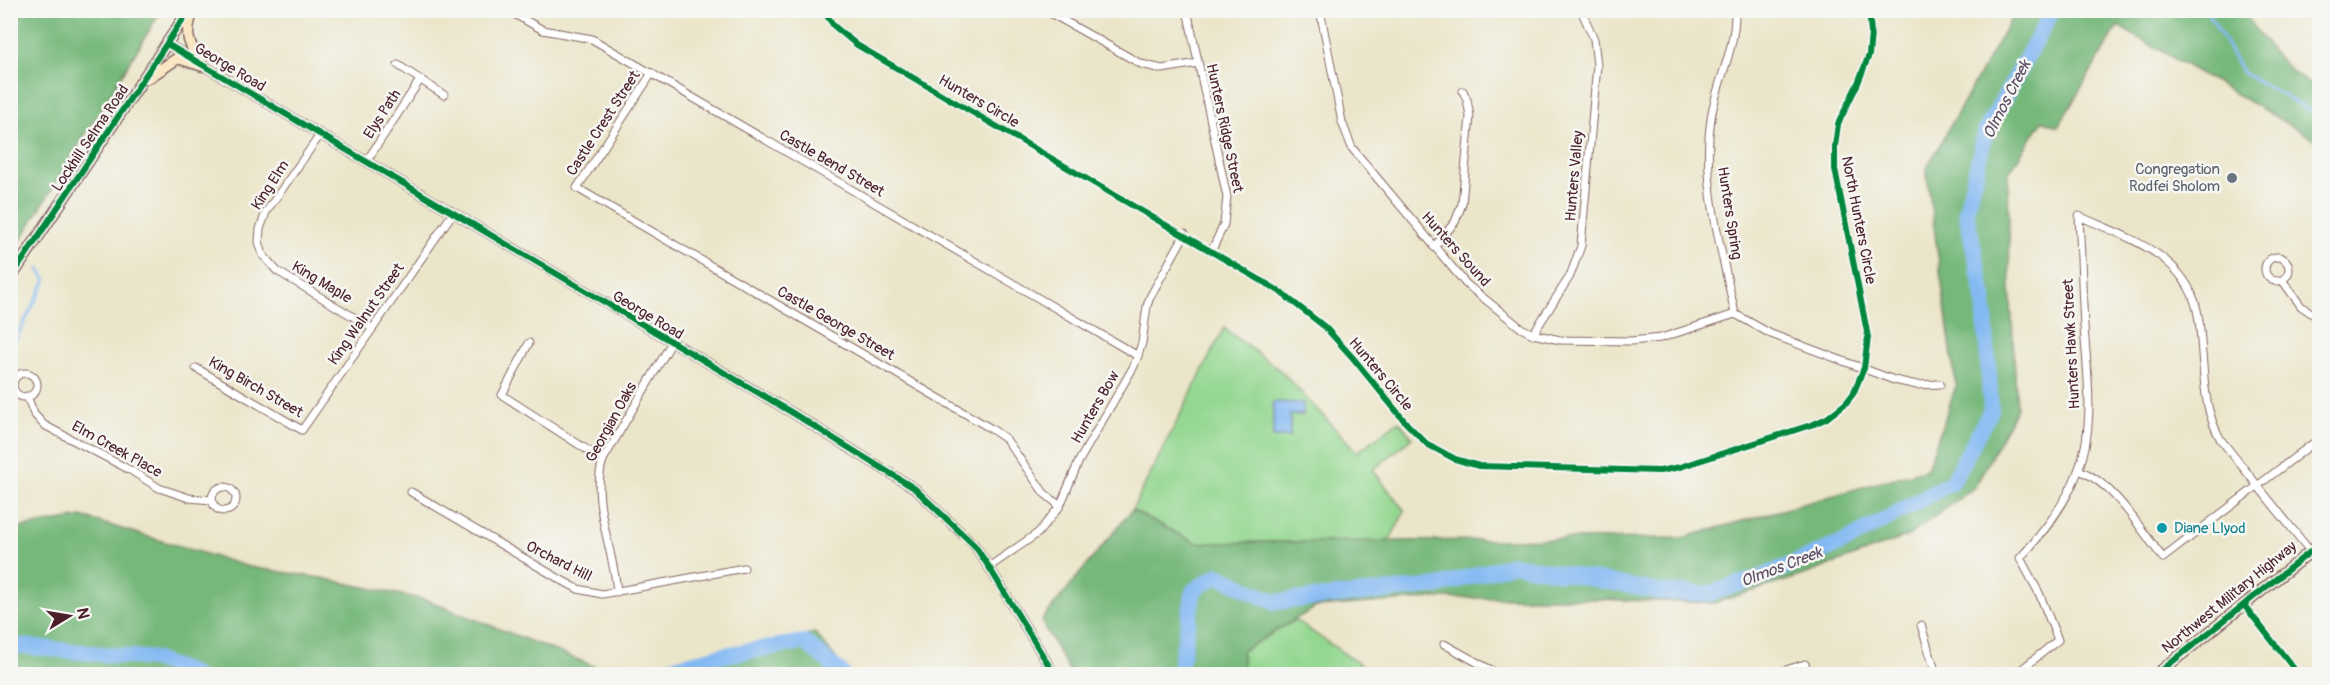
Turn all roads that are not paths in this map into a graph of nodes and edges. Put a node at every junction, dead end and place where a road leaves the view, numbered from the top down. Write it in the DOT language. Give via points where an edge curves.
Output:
graph roads {
  1 [pos="191,10"];
  2 [pos="507,10"];
  3 [pos="823,10"];
  4 [pos="1045,10"];
  5 [pos="1187,10"];
  6 [pos="1320,10"];
  7 [pos="1581,10"];
  8 [pos="1735,10"];
  9 [pos="1869,10"];
  10 [pos="167,44"];
  11 [pos="1198,63"];
  12 [pos="398,65"];
  13 [pos="203,66"];
  14 [pos="652,73"];
  15 [pos="420,80"];
  16 [pos="141,83"];
  17 [pos="1463,91"];
  18 [pos="444,95"];
  19 [pos="320,135"];
  20 [pos="366,162"];
  21 [pos="577,188"];
  22 [pos="453,213"];
  23 [pos="1185,234"];
  24 [pos="1434,247"];
  25 [pos="1212,250"];
  26 [pos="263,255"];
  27 [pos="10,279"];
  28 [pos="2282,280"];
  29 [pos="1735,314"];
  30 [pos="2319,319"];
  31 [pos="372,328"];
  32 [pos="1533,334"];
  33 [pos="672,342"];
  34 [pos="529,343"];
  35 [pos="1138,356"];
  36 [pos="196,368"];
  37 [pos="1864,368"];
  38 [pos="13,375"];
  39 [pos="1940,384"];
  40 [pos="27,396"];
  41 [pos="302,430"];
  42 [pos="2319,438"];
  43 [pos="603,460"];
  44 [pos="2079,470"];
  45 [pos="2258,486"];
  46 [pos="411,492"];
  47 [pos="212,500"];
  48 [pos="1060,506"];
  49 [pos="2319,544"];
  50 [pos="2310,551"];
  51 [pos="990,567"];
  52 [pos="744,568"];
  53 [pos="617,592"];
  54 [pos="2244,605"];
  55 [pos="1922,625"];
  56 [pos="1444,644"];
  57 [pos="1054,675"];
  58 [pos="1498,675"];
  59 [pos="1773,675"];
  60 [pos="1809,675"];
  61 [pos="1936,675"];
  62 [pos="2016,675"];
  63 [pos="2157,675"];
  64 [pos="2298,675"];
  1 -- 10 [label="main road, Lockhill Selma Road"];
  1 -- 13 [label="main road" via="187,33"];
  2 -- 14 [label="street, Castle Bend Street" via="543,30 592,39"];
  3 -- 23 [label="street, Hunters Circle" via="834,26 857,45"];
  4 -- 11 [label="street" via="1141,64 1162,69"];
  5 -- 11 [label="street, Hunters Ridge Street"];
  6 -- 24 [label="street, Hunters Sound" via="1348,140 1357,156"];
  7 -- 32 [label="street, Hunters Valley" via="1594,39 1597,65 1581,246 1570,276"];
  8 -- 29 [label="street, Hunters Spring" via="1731,54 1711,118 1708,166"];
  9 -- 37 [label="street, North Hunters Circle" via="1869,55 1838,124 1834,158 1868,327"];
  10 -- 13 [label="street, George Road"];
  10 -- 16 [label="main road, Lockhill Selma Road"];
  11 -- 25 [label="street, Hunters Ridge Street" via="1227,197 1224,224"];
  12 -- 15 [label="street, Elys Path"];
  13 -- 16 [label="main road" via="178,58"];
  13 -- 19 [label="street, George Road"];
  14 -- 21 [label="street, Castle Crest Street"];
  14 -- 35 [label="street, Castle Bend Street"];
  15 -- 18 [label="street, Elys Path"];
  15 -- 20 [label="street, Elys Path"];
  16 -- 27 [label="main road, Lockhill Selma Road"];
  17 -- 24 [label="street" via="1470,116 1462,204 1455,222"];
  19 -- 20 [label="street, George Road"];
  19 -- 26 [label="street, King Elm" via="266,212 259,242"];
  20 -- 22 [label="street, George Road"];
  21 -- 48 [label="street, Castle George Street" via="990,428 1006,439 1038,486"];
  22 -- 31 [label="street, King Walnut Street"];
  22 -- 33 [label="street, George Road"];
  23 -- 25 [label="street, Hunters Circle"];
  23 -- 35 [label="street, Hunters Bow" via="1150,297"];
  24 -- 32 [label="street, Hunters Sound" via="1478,296"];
  25 -- 37 [label="street, Hunters Circle" via="1312,315 1427,444 1479,466 1645,471 1680,467 1827,418 1853,394"];
  26 -- 31 [label="street, King Maple" via="277,271"];
  28 -- 30 [label="street" via="2301,306"];
  29 -- 32 [label="street, Hunters Sound" via="1661,338 1631,341 1560,340"];
  29 -- 37 [label="street" via="1771,334"];
  31 -- 41 [label="street, King Walnut Street"];
  33 -- 43 [label="street, Georgian Oaks"];
  33 -- 51 [label="street, George Road" via="914,488 955,525"];
  34 -- 43 [label="street" via="502,395"];
  35 -- 48 [label="street, Hunters Bow" via="1079,461"];
  36 -- 41 [label="street, King Birch Street"];
  37 -- 39 [label="street" via="1917,385"];
  38 -- 40 [label="street, Elm Creek Place" via="14,389"];
  38 -- 40 [label="street, Elm Creek Place" via="29,374 35,380 36,389"];
  40 -- 47 [label="street, Elm Creek Place" via="34,414 44,424 159,488 189,498"];
  42 -- 45 [label="street"];
  43 -- 53 [label="street, Georgian Oaks" via="598,475 599,493"];
  44 -- 45 [label="street" via="2099,481 2114,496 2163,558"];
  44 -- 45 [label="street, Hunters Hawk Street" via="2089,401 2079,216 2140,244 2165,259 2183,278 2198,311 2210,417 2221,440"];
  44 -- 62 [label="street, Hunters Hawk Street" via="2054,517 2020,558 2040,593 2058,640"];
  45 -- 50 [label="street"];
  46 -- 53 [label="street, Orchard Hill" via="578,589 602,594"];
  48 -- 51 [label="street, Hunters Bow" via="1038,533"];
  49 -- 50 [label="main road, Northwest Military Highway"];
  50 -- 54 [label="main road, Northwest Military Highway"];
  51 -- 57 [label="street, George Road"];
  52 -- 53 [label="street, Orchard Hill"];
  54 -- 63 [label="main road, Northwest Military Highway"];
  54 -- 64 [label="street"];
  55 -- 61 [label="street"];
  56 -- 58 [label="street"];
  59 -- 60 [label="street" via="1805,664"];
}
